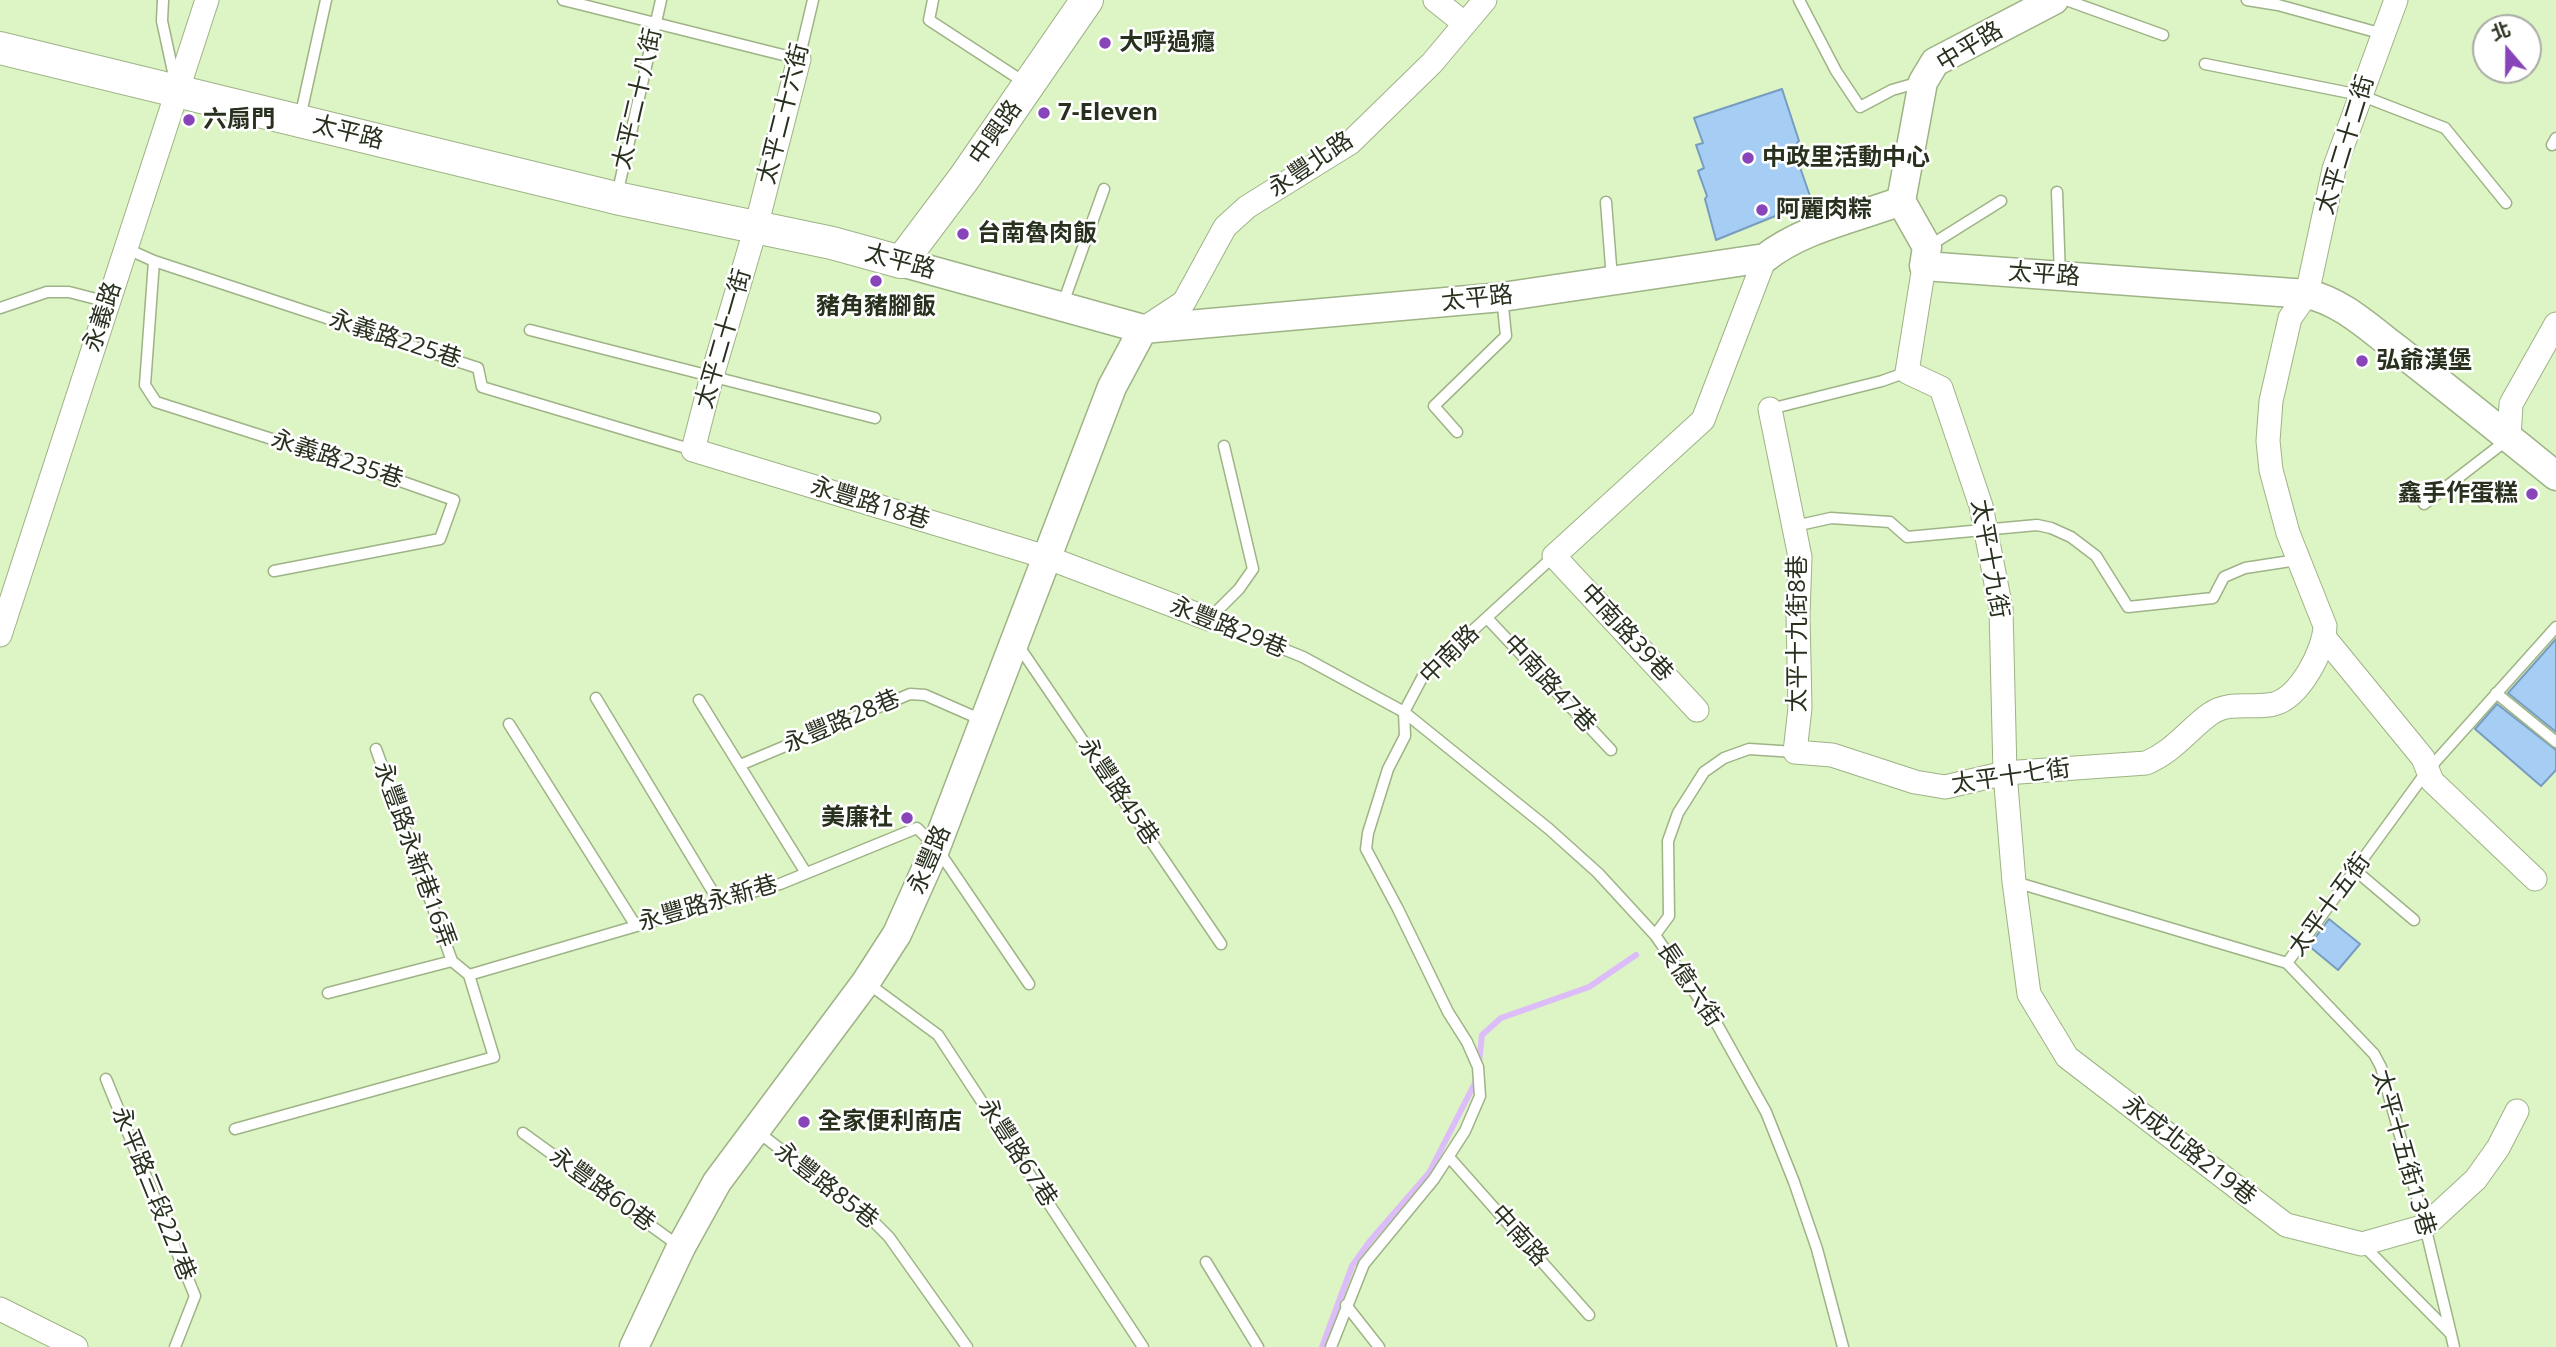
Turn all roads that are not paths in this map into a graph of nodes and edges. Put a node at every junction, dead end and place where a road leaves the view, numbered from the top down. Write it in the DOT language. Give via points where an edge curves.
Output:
graph roads {
  1 [pos="163,0"];
  2 [pos="207,0"];
  3 [pos="326,0"];
  4 [pos="562,0"];
  5 [pos="661,0"];
  6 [pos="813,0"];
  7 [pos="933,0"];
  8 [pos="1087,0"];
  9 [pos="1435,0"];
  10 [pos="1485,0"];
  11 [pos="1799,0"];
  12 [pos="2066,0"];
  13 [pos="2247,0"];
  14 [pos="2396,0"];
  15 [pos="2040,3"];
  16 [pos="655,24"];
  17 [pos="1465,24"];
  18 [pos="2383,34"];
  19 [pos="2163,35"];
  20 [pos="0,48"];
  21 [pos="799,59"];
  22 [pos="2205,64"];
  23 [pos="1923,82"];
  24 [pos="1029,85"];
  25 [pos="177,91"];
  26 [pos="2360,95"];
  27 [pos="300,121"];
  28 [pos="1104,190"];
  29 [pos="2057,192"];
  30 [pos="616,198"];
  31 [pos="1900,201"];
  32 [pos="2001,201"];
  33 [pos="1606,202"];
  34 [pos="2506,203"];
  35 [pos="756,227"];
  36 [pos="125,248"];
  37 [pos="1925,256"];
  38 [pos="1765,258"];
  39 [pos="154,261"];
  40 [pos="901,262"];
  41 [pos="2060,276"];
  42 [pos="1612,282"];
  43 [pos="2307,294"];
  44 [pos="1502,297"];
  45 [pos="108,302"];
  46 [pos="1062,306"];
  47 [pos="0,308"];
  48 [pos="2556,324"];
  49 [pos="1143,329"];
  50 [pos="530,330"];
  51 [pos="1907,372"];
  52 [pos="712,376"];
  53 [pos="1770,409"];
  54 [pos="875,418"];
  55 [pos="1457,432"];
  56 [pos="2509,438"];
  57 [pos="1224,446"];
  58 [pos="693,450"];
  59 [pos="2556,477"];
  60 [pos="2424,504"];
  61 [pos="1795,526"];
  62 [pos="1987,528"];
  63 [pos="1554,556"];
  64 [pos="1046,557"];
  65 [pos="2297,560"];
  66 [pos="274,571"];
  67 [pos="1488,618"];
  68 [pos="1209,619"];
  69 [pos="1,627"];
  70 [pos="2556,627"];
  71 [pos="2324,636"];
  72 [pos="1014,639"];
  73 [pos="2496,693"];
  74 [pos="596,698"];
  75 [pos="699,700"];
  76 [pos="1698,710"];
  77 [pos="1404,712"];
  78 [pos="984,721"];
  79 [pos="509,724"];
  80 [pos="2556,743"];
  81 [pos="376,749"];
  82 [pos="1611,750"];
  83 [pos="1794,752"];
  84 [pos="740,765"];
  85 [pos="2427,771"];
  86 [pos="2004,773"];
  87 [pos="936,847"];
  88 [pos="2356,871"];
  89 [pos="806,873"];
  90 [pos="2535,879"];
  91 [pos="2014,882"];
  92 [pos="719,902"];
  93 [pos="2414,920"];
  94 [pos="636,926"];
  95 [pos="1655,935"];
  96 [pos="1222,944"];
  97 [pos="452,961"];
  98 [pos="2287,963"];
  99 [pos="469,975"];
  100 [pos="866,982"];
  101 [pos="1029,984"];
  102 [pos="328,993"];
  103 [pos="106,1079"];
  104 [pos="2517,1111"];
  105 [pos="235,1129"];
  106 [pos="755,1130"];
  107 [pos="523,1133"];
  108 [pos="1449,1157"];
  109 [pos="2425,1226"];
  110 [pos="2362,1244"];
  111 [pos="681,1247"];
  112 [pos="1206,1262"];
  113 [pos="1346,1306"];
  114 [pos="0,1309"];
  115 [pos="1589,1315"];
  116 [pos="2451,1334"];
  117 [pos="76,1347"];
  118 [pos="175,1347"];
  119 [pos="634,1347"];
  120 [pos="967,1347"];
  121 [pos="1143,1347"];
  122 [pos="1258,1347"];
  123 [pos="1331,1347"];
  124 [pos="1379,1347"];
  125 [pos="1843,1347"];
  126 [pos="2454,1347"];
  1 -- 25 [label="lane" via="162,21"];
  2 -- 25 [label="street, 永義路"];
  3 -- 27 [label="lane, 太平路"];
  4 -- 16 [label="lane"];
  5 -- 16 [label="lane, 太平二十八街"];
  6 -- 21 [label="lane, 太平二十六街"];
  7 -- 24 [label="lane" via="929,20"];
  8 -- 24 [label="main road, 中興路"];
  9 -- 17 [label="street"];
  10 -- 17 [label="street, 永豐北路"];
  11 -- 23 [label="lane" via="1860,107 1892,90"];
  12 -- 19 [label="lane"];
  13 -- 18 [label="lane"];
  14 -- 18 [label="street, 太平二十二街"];
  15 -- 23 [label="street, 中平路" via="1935,62"];
  16 -- 21 [label="lane"];
  16 -- 30 [label="lane, 太平二十八街"];
  17 -- 49 [label="street, 永豐北路" via="1403,94 1350,143 1247,207 1225,227 1184,302"];
  18 -- 26 [label="street, 太平二十二街"];
  20 -- 25 [label="main road, 太平路"];
  21 -- 35 [label="street, 太平二十六街"];
  22 -- 26 [label="lane"];
  23 -- 31 [label="street, 中平路"];
  24 -- 40 [label="main road, 中興路"];
  25 -- 27 [label="main road, 太平路"];
  25 -- 36 [label="street, 永義路"];
  26 -- 34 [label="lane" via="2445,128"];
  26 -- 43 [label="street, 太平二十二街" via="2334,169"];
  27 -- 30 [label="main road, 太平路"];
  28 -- 46 [label="lane"];
  29 -- 41 [label="lane"];
  30 -- 35 [label="main road, 太平路"];
  31 -- 37 [label="street"];
  31 -- 38 [label="street, 太平路" via="1804,235"];
  32 -- 37 [label="lane"];
  33 -- 42 [label="lane"];
  35 -- 40 [label="main road, 太平路"];
  35 -- 52 [label="street, 太平二十一街"];
  36 -- 39 [label="lane, 永義路225巷"];
  36 -- 45 [label="street, 永義路"];
  37 -- 41 [label="street, 太平路"];
  37 -- 51 [label="street"];
  38 -- 42 [label="street, 太平路"];
  38 -- 63 [label="street, 中南路" via="1703,420"];
  39 -- 58 [label="lane, 永義路225巷" via="478,368 482,387"];
  39 -- 66 [label="lane, 永義路235巷" via="145,385 156,402 454,500 440,539"];
  40 -- 46 [label="street, 太平路"];
  41 -- 43 [label="street, 太平路"];
  42 -- 44 [label="street, 太平路"];
  43 -- 56 [label="street, 太平路" via="2323,297 2349,313"];
  43 -- 65 [label="street" via="2290,318 2271,401 2268,441 2271,470"];
  44 -- 49 [label="street, 太平路"];
  44 -- 55 [label="lane" via="1506,336 1434,406"];
  45 -- 47 [label="lane" via="69,292 47,292"];
  45 -- 69 [label="street, 永義路"];
  46 -- 49 [label="street, 太平路"];
  48 -- 56 [label="street" via="2511,404"];
  49 -- 64 [label="street, 永豐路" via="1111,387"];
  50 -- 52 [label="lane"];
  51 -- 53 [label="lane, 太平十九街8巷"];
  51 -- 62 [label="street, 太平十九街" via="1941,388"];
  52 -- 54 [label="lane"];
  52 -- 58 [label="street, 太平二十一街"];
  53 -- 61 [label="street, 太平十九街8巷"];
  56 -- 59 [label="street, 太平路"];
  56 -- 60 [label="lane"];
  57 -- 68 [label="lane" via="1252,569"];
  58 -- 64 [label="street, 永豐路18巷"];
  61 -- 62 [label="lane" via="1831,519 1890,522 1907,537"];
  61 -- 83 [label="street, 太平十九街8巷" via="1801,576 1800,708"];
  62 -- 65 [label="lane" via="2037,524 2071,537 2096,556 2128,607 2213,598 2224,577 2245,568"];
  62 -- 86 [label="street, 太平十九街" via="2001,609"];
  63 -- 67 [label="lane, 中南路"];
  63 -- 76 [label="street, 中南路39巷"];
  64 -- 68 [label="street, 永豐路29巷"];
  64 -- 72 [label="street, 永豐路"];
  65 -- 71 [label="street" via="2320,611"];
  67 -- 77 [label="lane, 中南路" via="1423,676"];
  67 -- 82 [label="lane, 中南路47巷"];
  68 -- 77 [label="lane, 永豐路29巷" via="1303,657"];
  70 -- 73 [label="lane, 太平十五街"];
  71 -- 85 [label="street" via="2423,758"];
  71 -- 86 [label="street, 太平十七街" via="2312,666 2284,700 2225,707 2212,713 2163,756 2146,762"];
  72 -- 78 [label="street, 永豐路"];
  72 -- 96 [label="lane, 永豐路45巷"];
  73 -- 80 [label="lane"];
  73 -- 85 [label="lane, 太平十五街"];
  74 -- 92 [label="lane"];
  75 -- 84 [label="lane"];
  77 -- 95 [label="lane, 長億六街" via="1549,829 1598,873"];
  77 -- 108 [label="lane, 中南路" via="1405,736 1388,769 1366,849 1478,1067 1480,1096"];
  78 -- 84 [label="lane, 永豐路28巷" via="925,695 910,694"];
  78 -- 87 [label="street, 永豐路"];
  79 -- 94 [label="lane"];
  81 -- 97 [label="lane, 永豐路永新巷16弄"];
  83 -- 86 [label="street, 太平十七街" via="1832,755 1945,787"];
  83 -- 95 [label="lane, 太平十七街" via="1749,750 1724,758 1704,772 1678,813 1668,841 1669,916"];
  84 -- 89 [label="lane"];
  85 -- 88 [label="lane, 太平十五街"];
  85 -- 90 [label="street" via="2432,781"];
  86 -- 91 [label="street, 太平十九街"];
  87 -- 89 [label="lane, 永豐路永新巷" via="917,828"];
  87 -- 100 [label="street, 永豐路" via="897,934"];
  87 -- 101 [label="lane"];
  88 -- 93 [label="lane"];
  88 -- 98 [label="lane, 太平十五街"];
  89 -- 92 [label="lane, 永豐路永新巷"];
  91 -- 98 [label="lane, 太平十五街"];
  91 -- 110 [label="street, 永成北路219巷" via="2029,993 2067,1057 2286,1225"];
  92 -- 94 [label="lane, 永豐路永新巷"];
  94 -- 99 [label="lane, 永豐路永新巷"];
  95 -- 125 [label="lane, 長億六街" via="1718,1026 1766,1112 1816,1249"];
  97 -- 99 [label="lane"];
  97 -- 102 [label="lane"];
  98 -- 109 [label="lane, 太平十五街13巷" via="2374,1054 2381,1067"];
  99 -- 105 [label="lane" via="494,1057"];
  100 -- 106 [label="street, 永豐路"];
  100 -- 121 [label="lane, 永豐路67巷" via="938,1035"];
  103 -- 118 [label="lane, 永平路三段227巷" via="195,1296"];
  104 -- 109 [label="street" via="2476,1179"];
  106 -- 111 [label="street, 永豐路" via="717,1182"];
  106 -- 120 [label="lane, 永豐路85巷" via="889,1237"];
  107 -- 111 [label="lane, 永豐路60巷"];
  108 -- 113 [label="lane, 中南路" via="1364,1264"];
  108 -- 115 [label="lane, 中南路"];
  109 -- 110 [label="street"];
  109 -- 116 [label="lane, 太平十五街13巷"];
  110 -- 116 [label="lane"];
  111 -- 119 [label="street, 永豐路"];
  112 -- 122 [label="lane"];
  113 -- 123 [label="lane, 中南路"];
  113 -- 124 [label="lane"];
  114 -- 117 [label="street"];
  116 -- 126 [label="lane"];
}
